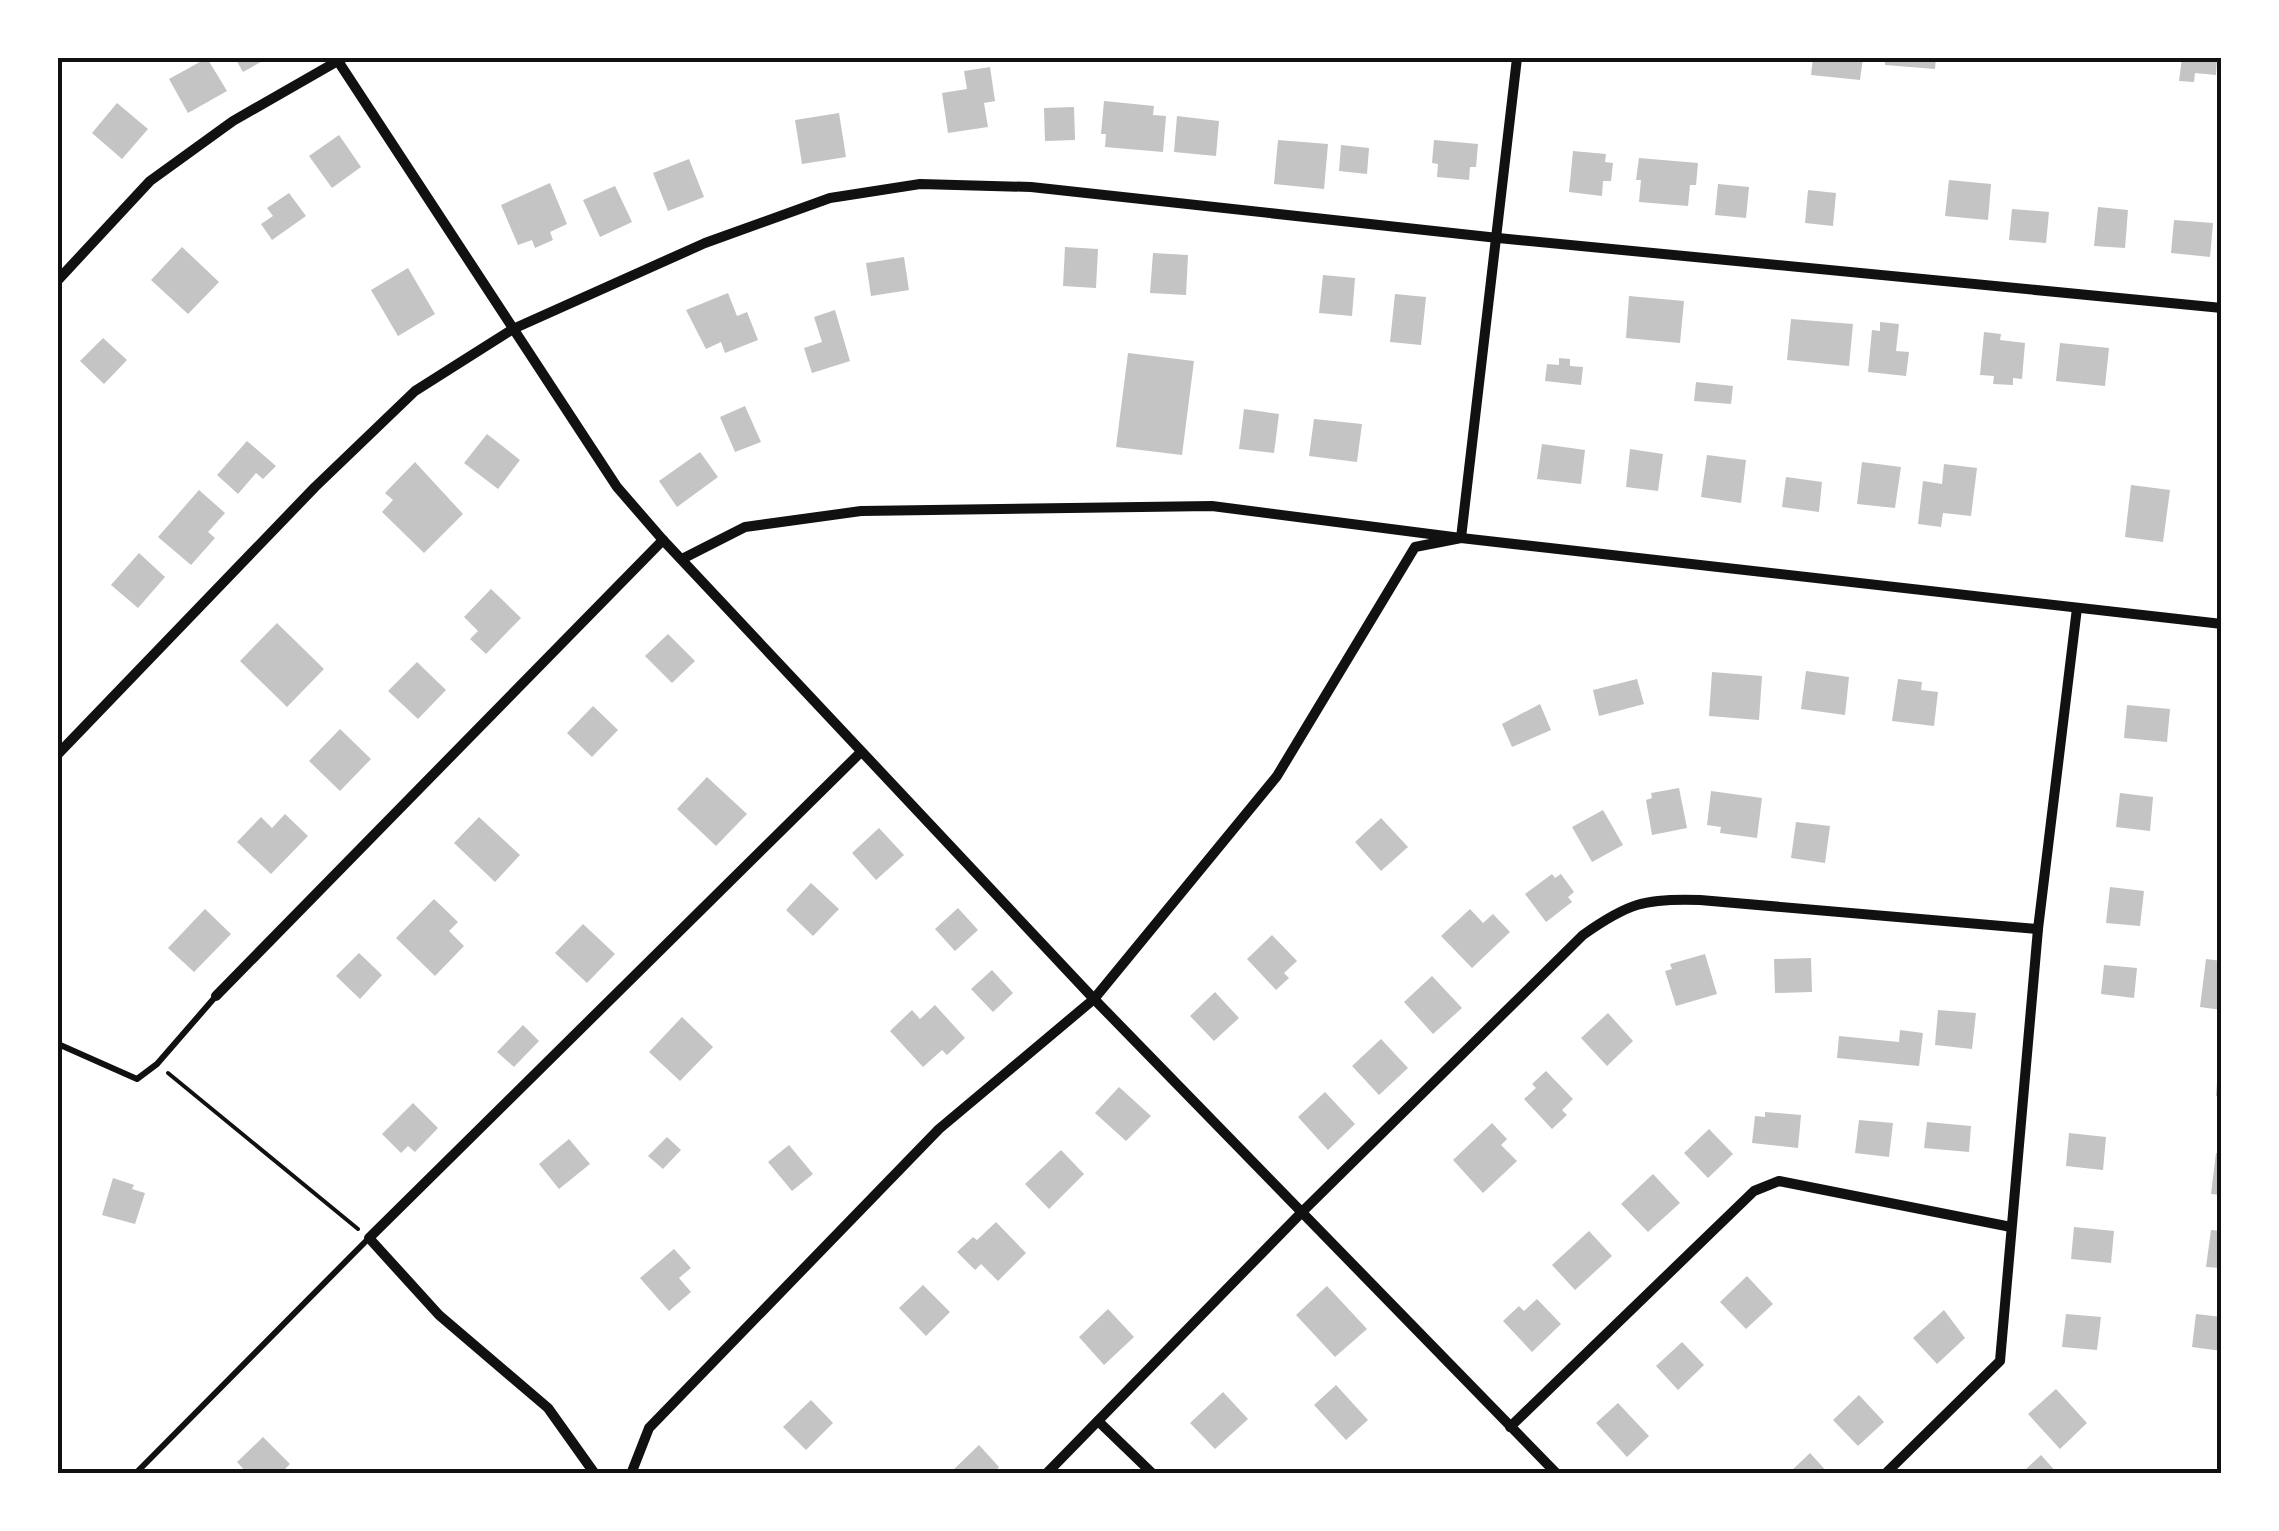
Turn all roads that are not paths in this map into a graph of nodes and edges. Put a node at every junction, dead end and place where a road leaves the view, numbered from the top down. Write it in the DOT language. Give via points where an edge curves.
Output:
graph roads {
  1 [pos="340,58"];
  2 [pos="1517,58"];
  3 [pos="1498,238"];
  4 [pos="58,280"];
  5 [pos="2222,308"];
  6 [pos="513,329"];
  7 [pos="1461,538"];
  8 [pos="662,540"];
  9 [pos="682,559"];
  10 [pos="2077,608"];
  11 [pos="2222,624"];
  12 [pos="861,752"];
  13 [pos="58,754"];
  14 [pos="2038,929"];
  15 [pos="216,996"];
  16 [pos="1094,998"];
  17 [pos="58,1044"];
  18 [pos="1303,1212"];
  19 [pos="2012,1227"];
  20 [pos="369,1238"];
  21 [pos="1098,1421"];
  22 [pos="1510,1426"];
  23 [pos="135,1474"];
  24 [pos="595,1474"];
  25 [pos="631,1474"];
  26 [pos="1046,1474"];
  27 [pos="1152,1474"];
  28 [pos="1558,1474"];
  29 [pos="1886,1474"];
  1 -- 4 [label="street" via="233,121 150,181"];
  1 -- 6 [label="street"];
  2 -- 3 [label="street"];
  3 -- 5 [label="street"];
  3 -- 6 [label="street" via="1030,186 920,184 830,198 705,243"];
  3 -- 7 [label="street"];
  6 -- 8 [label="street" via="617,487"];
  6 -- 13 [label="street" via="415,391"];
  7 -- 9 [label="street" via="1212,506 861,511 744,527"];
  7 -- 10 [label="street"];
  7 -- 16 [label="street" via="1414,548 1277,776"];
  8 -- 9 [label="street"];
  8 -- 15 [label="street"];
  9 -- 12 [label="street"];
  10 -- 11 [label="street"];
  10 -- 14 [label="street"];
  12 -- 16 [label="street"];
  12 -- 20 [label="street"];
  14 -- 18 [label="street" via="1662,898 1621,908 1583,935"];
  14 -- 19 [label="street"];
  15 -- 17 [label="lane" via="137,1079"];
  16 -- 18 [label="street"];
  16 -- 25 [label="street" via="898,1170 649,1428"];
  18 -- 21 [label="street"];
  18 -- 22 [label="street"];
  19 -- 22 [label="street" via="1779,1181 1754,1191"];
  19 -- 29 [label="street" via="2000,1361"];
  20 -- 23 [label="lane"];
  20 -- 24 [label="street" via="440,1315 548,1408"];
  21 -- 26 [label="street"];
  21 -- 27 [label="street"];
  22 -- 28 [label="street"];
}
